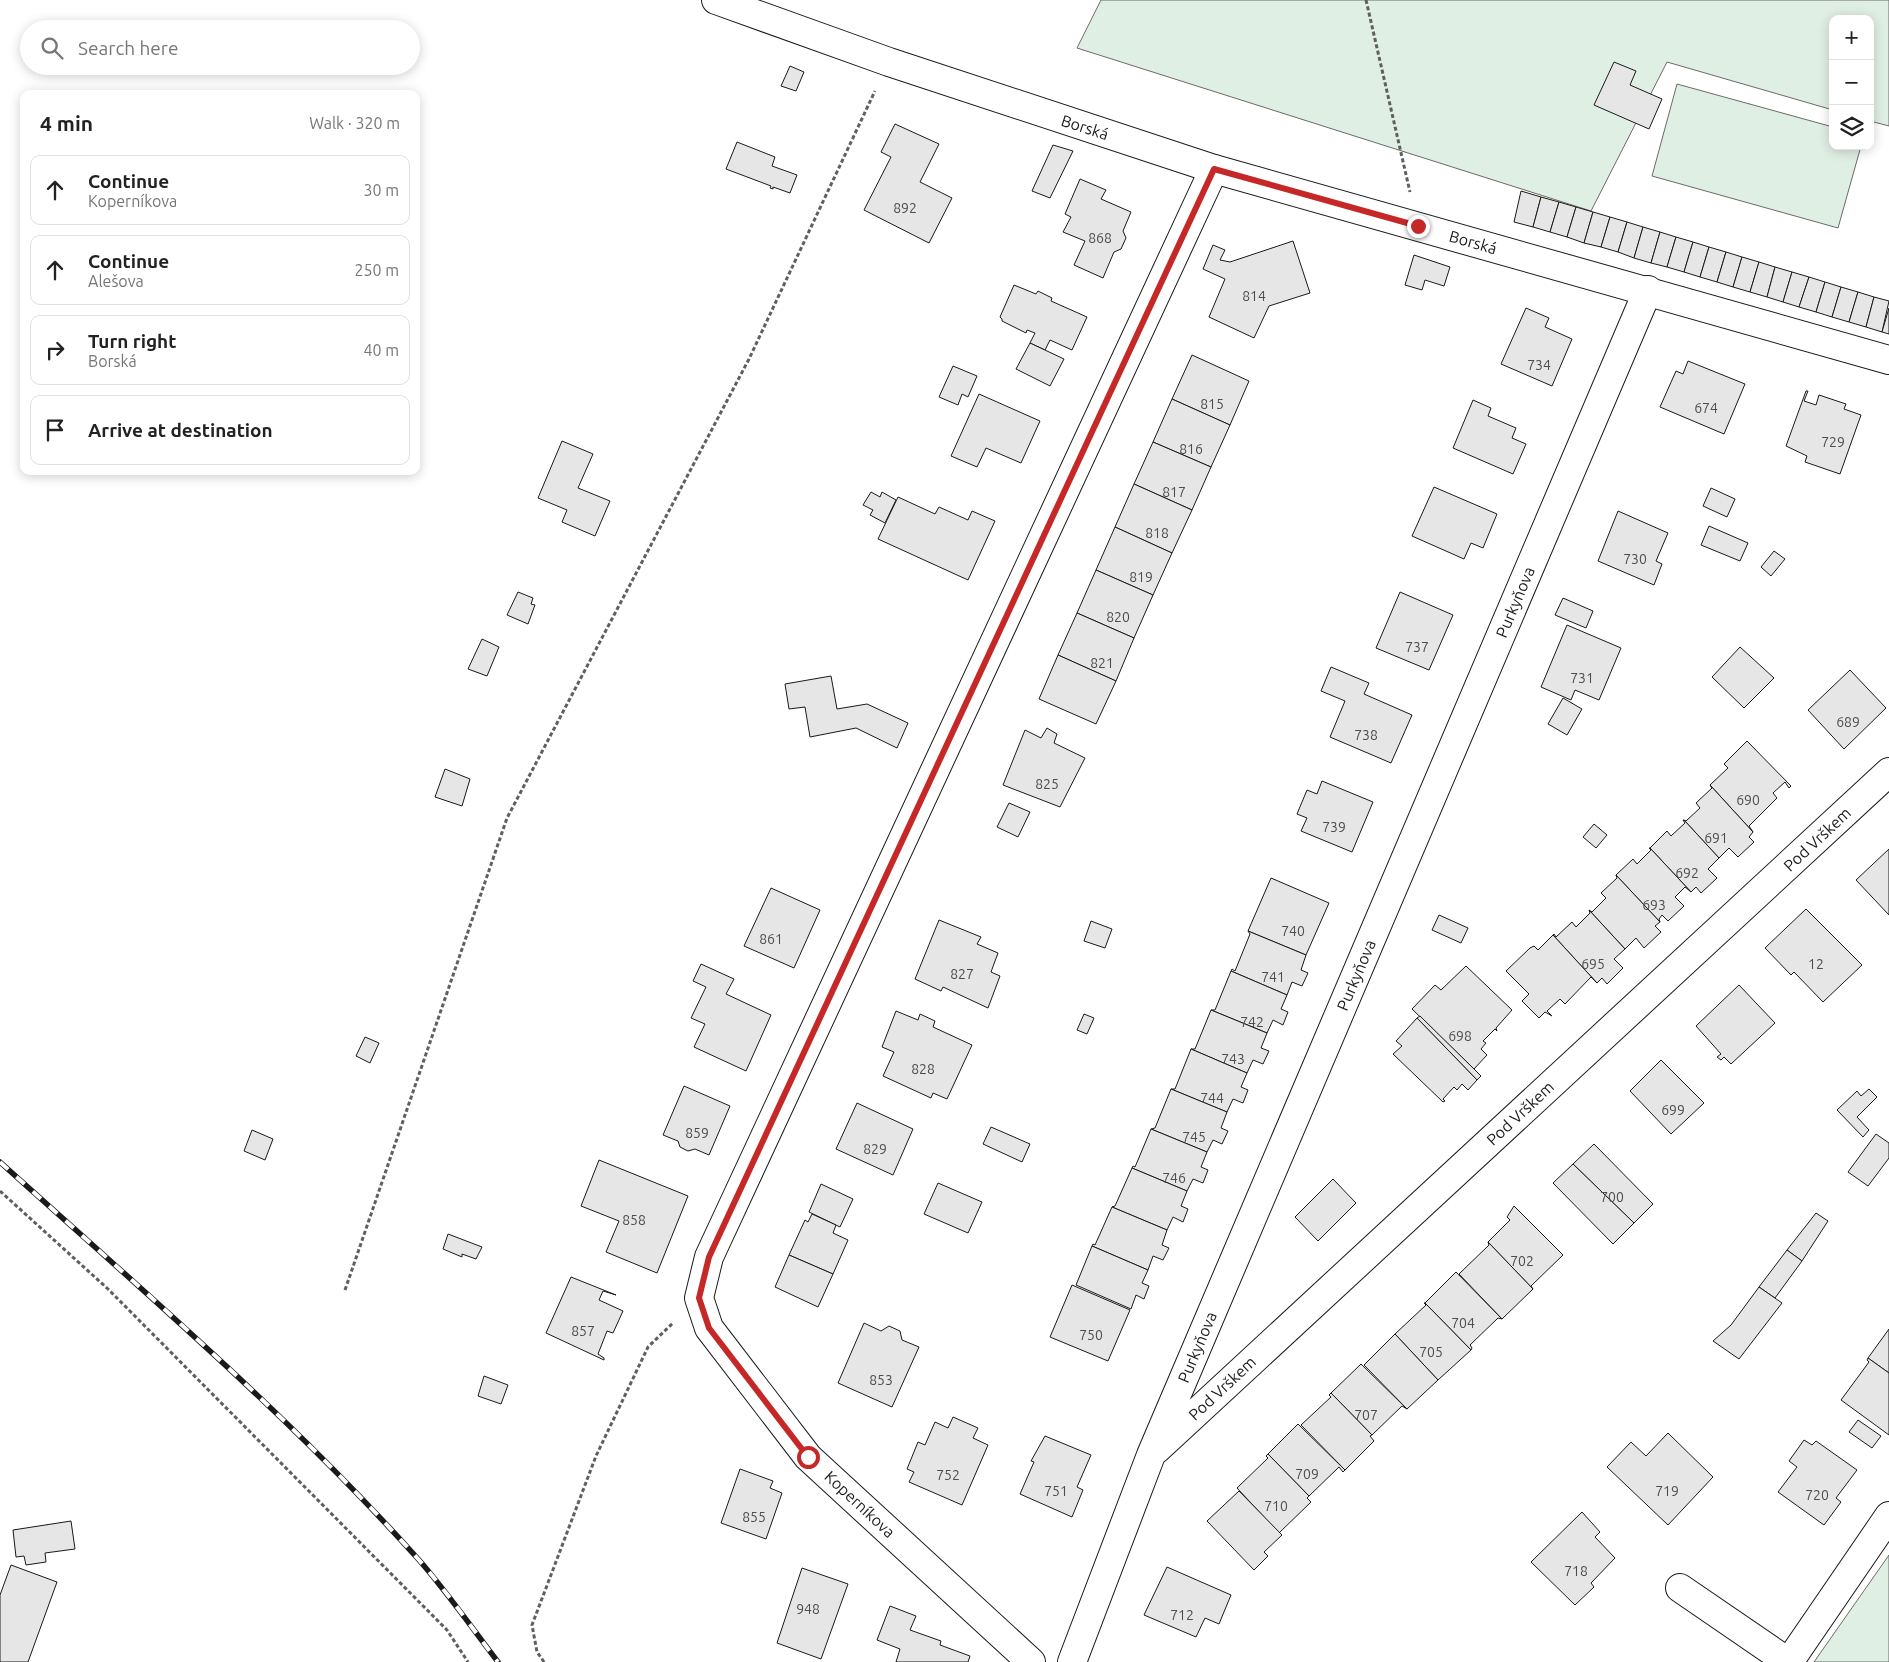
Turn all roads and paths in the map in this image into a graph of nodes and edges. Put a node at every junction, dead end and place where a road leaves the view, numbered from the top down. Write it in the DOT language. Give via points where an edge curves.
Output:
graph roads {
  1 [pos="716,0"];
  2 [pos="1366,0"];
  3 [pos="889,62"];
  4 [pos="1214,169"];
  5 [pos="1418,226"];
  6 [pos="1648,290"];
  7 [pos="1889,360"];
  8 [pos="1889,772"];
  9 [pos="0,1191"];
  10 [pos="345,1290"];
  11 [pos="699,1298"];
  12 [pos="1151,1455"];
  13 [pos="1889,1516"];
  14 [pos="1680,1588"];
  15 [pos="468,1662"];
  16 [pos="544,1662"];
  17 [pos="1031,1662"];
  18 [pos="1072,1662"];
  19 [pos="1788,1662"];
  1 -- 3 [label="street, Borská"];
  2 -- 5 [label="path"];
  3 -- 4 [label="street, Borská"];
  3 -- 10 [label="path" via="749,359 507,818"];
  4 -- 5 [label="street, Borská"];
  4 -- 11 [label="street" via="713,1248"];
  5 -- 6 [label="street, Borská"];
  6 -- 7 [label="street, Borská"];
  6 -- 12 [label="street, Purkyňova"];
  8 -- 12 [label="street, Pod Vrškem"];
  9 -- 15 [label="path" via="115,1296 447,1630"];
  11 -- 16 [label="path" via="648,1347 596,1456 532,1625 537,1652"];
  11 -- 17 [label="street, Koperníkova" via="709,1328 808,1457"];
  12 -- 18 [label="street, Purkyňova"];
  13 -- 19 [label="street"];
  14 -- 19 [label="street"];
}
